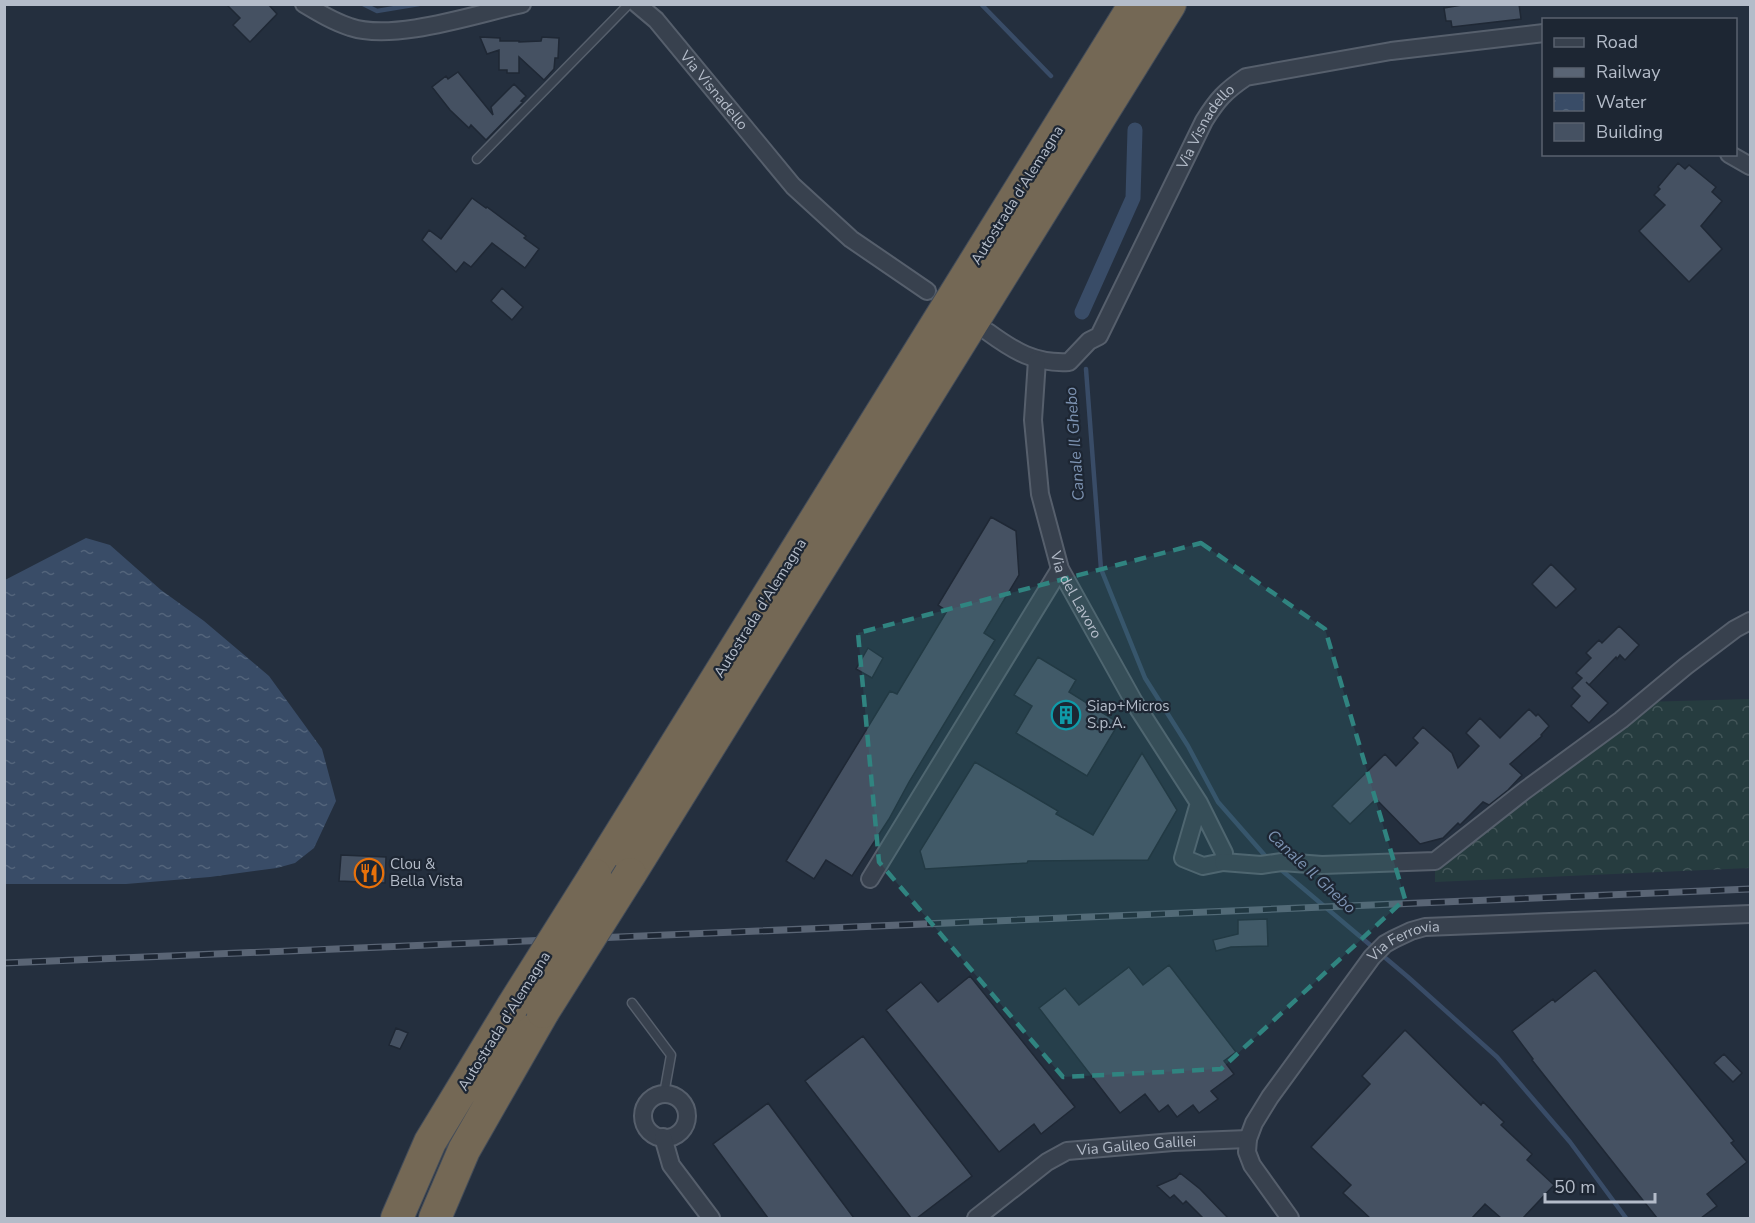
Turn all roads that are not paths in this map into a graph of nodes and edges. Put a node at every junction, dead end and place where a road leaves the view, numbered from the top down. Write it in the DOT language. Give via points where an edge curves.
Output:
graph roads {
  1 [pos="304,4"];
  2 [pos="522,4"];
  3 [pos="629,4"];
  4 [pos="637,4"];
  5 [pos="1135,4"];
  6 [pos="1170,4"];
  7 [pos="1542,33"];
  8 [pos="1732,156"];
  9 [pos="477,159"];
  10 [pos="1750,166"];
  11 [pos="927,291"];
  12 [pos="988,332"];
  13 [pos="1037,360"];
  14 [pos="1060,569"];
  15 [pos="1750,621"];
  16 [pos="1199,803"];
  17 [pos="1223,862"];
  18 [pos="870,879"];
  19 [pos="1750,914"];
  20 [pos="632,1003"];
  21 [pos="664,1094"];
  22 [pos="663,1137"];
  23 [pos="1248,1139"];
  24 [pos="397,1218"];
  25 [pos="435,1218"];
  26 [pos="711,1218"];
  27 [pos="976,1218"];
  28 [pos="1290,1218"];
  1 -- 2 [label="street" via="351,28 390,31"];
  3 -- 9 [label="lane"];
  4 -- 11 [label="street, Via Visnadello" via="656,20 793,186 851,239"];
  5 -- 24 [label="highway, Autostrada d'Alemagna, bridge" via="512,1007 430,1142"];
  6 -- 25 [label="highway, Autostrada d'Alemagna, bridge" via="543,1012 464,1150"];
  7 -- 13 [label="street, Via Visnadello" via="1391,51 1246,77 1217,100 1204,121 1099,336 1069,362"];
  8 -- 10 [label="street"];
  12 -- 13 [label="street, Via Visnadello" via="1012,350"];
  13 -- 14 [label="street, Via del Lavoro" via="1033,420 1040,494"];
  14 -- 16 [label="street, Via del Lavoro" via="1134,702"];
  14 -- 18 [label="street"];
  15 -- 17 [label="street" via="1435,861 1322,865"];
  16 -- 17 [label="street, Via del Lavoro" via="1224,853"];
  16 -- 17 [label="street" via="1183,858 1203,866"];
  19 -- 23 [label="street, Via Ferrovia" via="1425,927 1411,931 1385,944 1372,957 1270,1097"];
  20 -- 21 [label="lane" via="671,1055"];
  21 -- 22 [label="street" via="651,1099 644,1112 650,1131"];
  21 -- 22 [label="street" via="683,1103 687,1117 677,1135"];
  22 -- 26 [label="street" via="671,1165"];
  23 -- 27 [label="street, Via Galileo Galilei" via="1067,1151"];
  23 -- 28 [label="street" via="1252,1165"];
}
